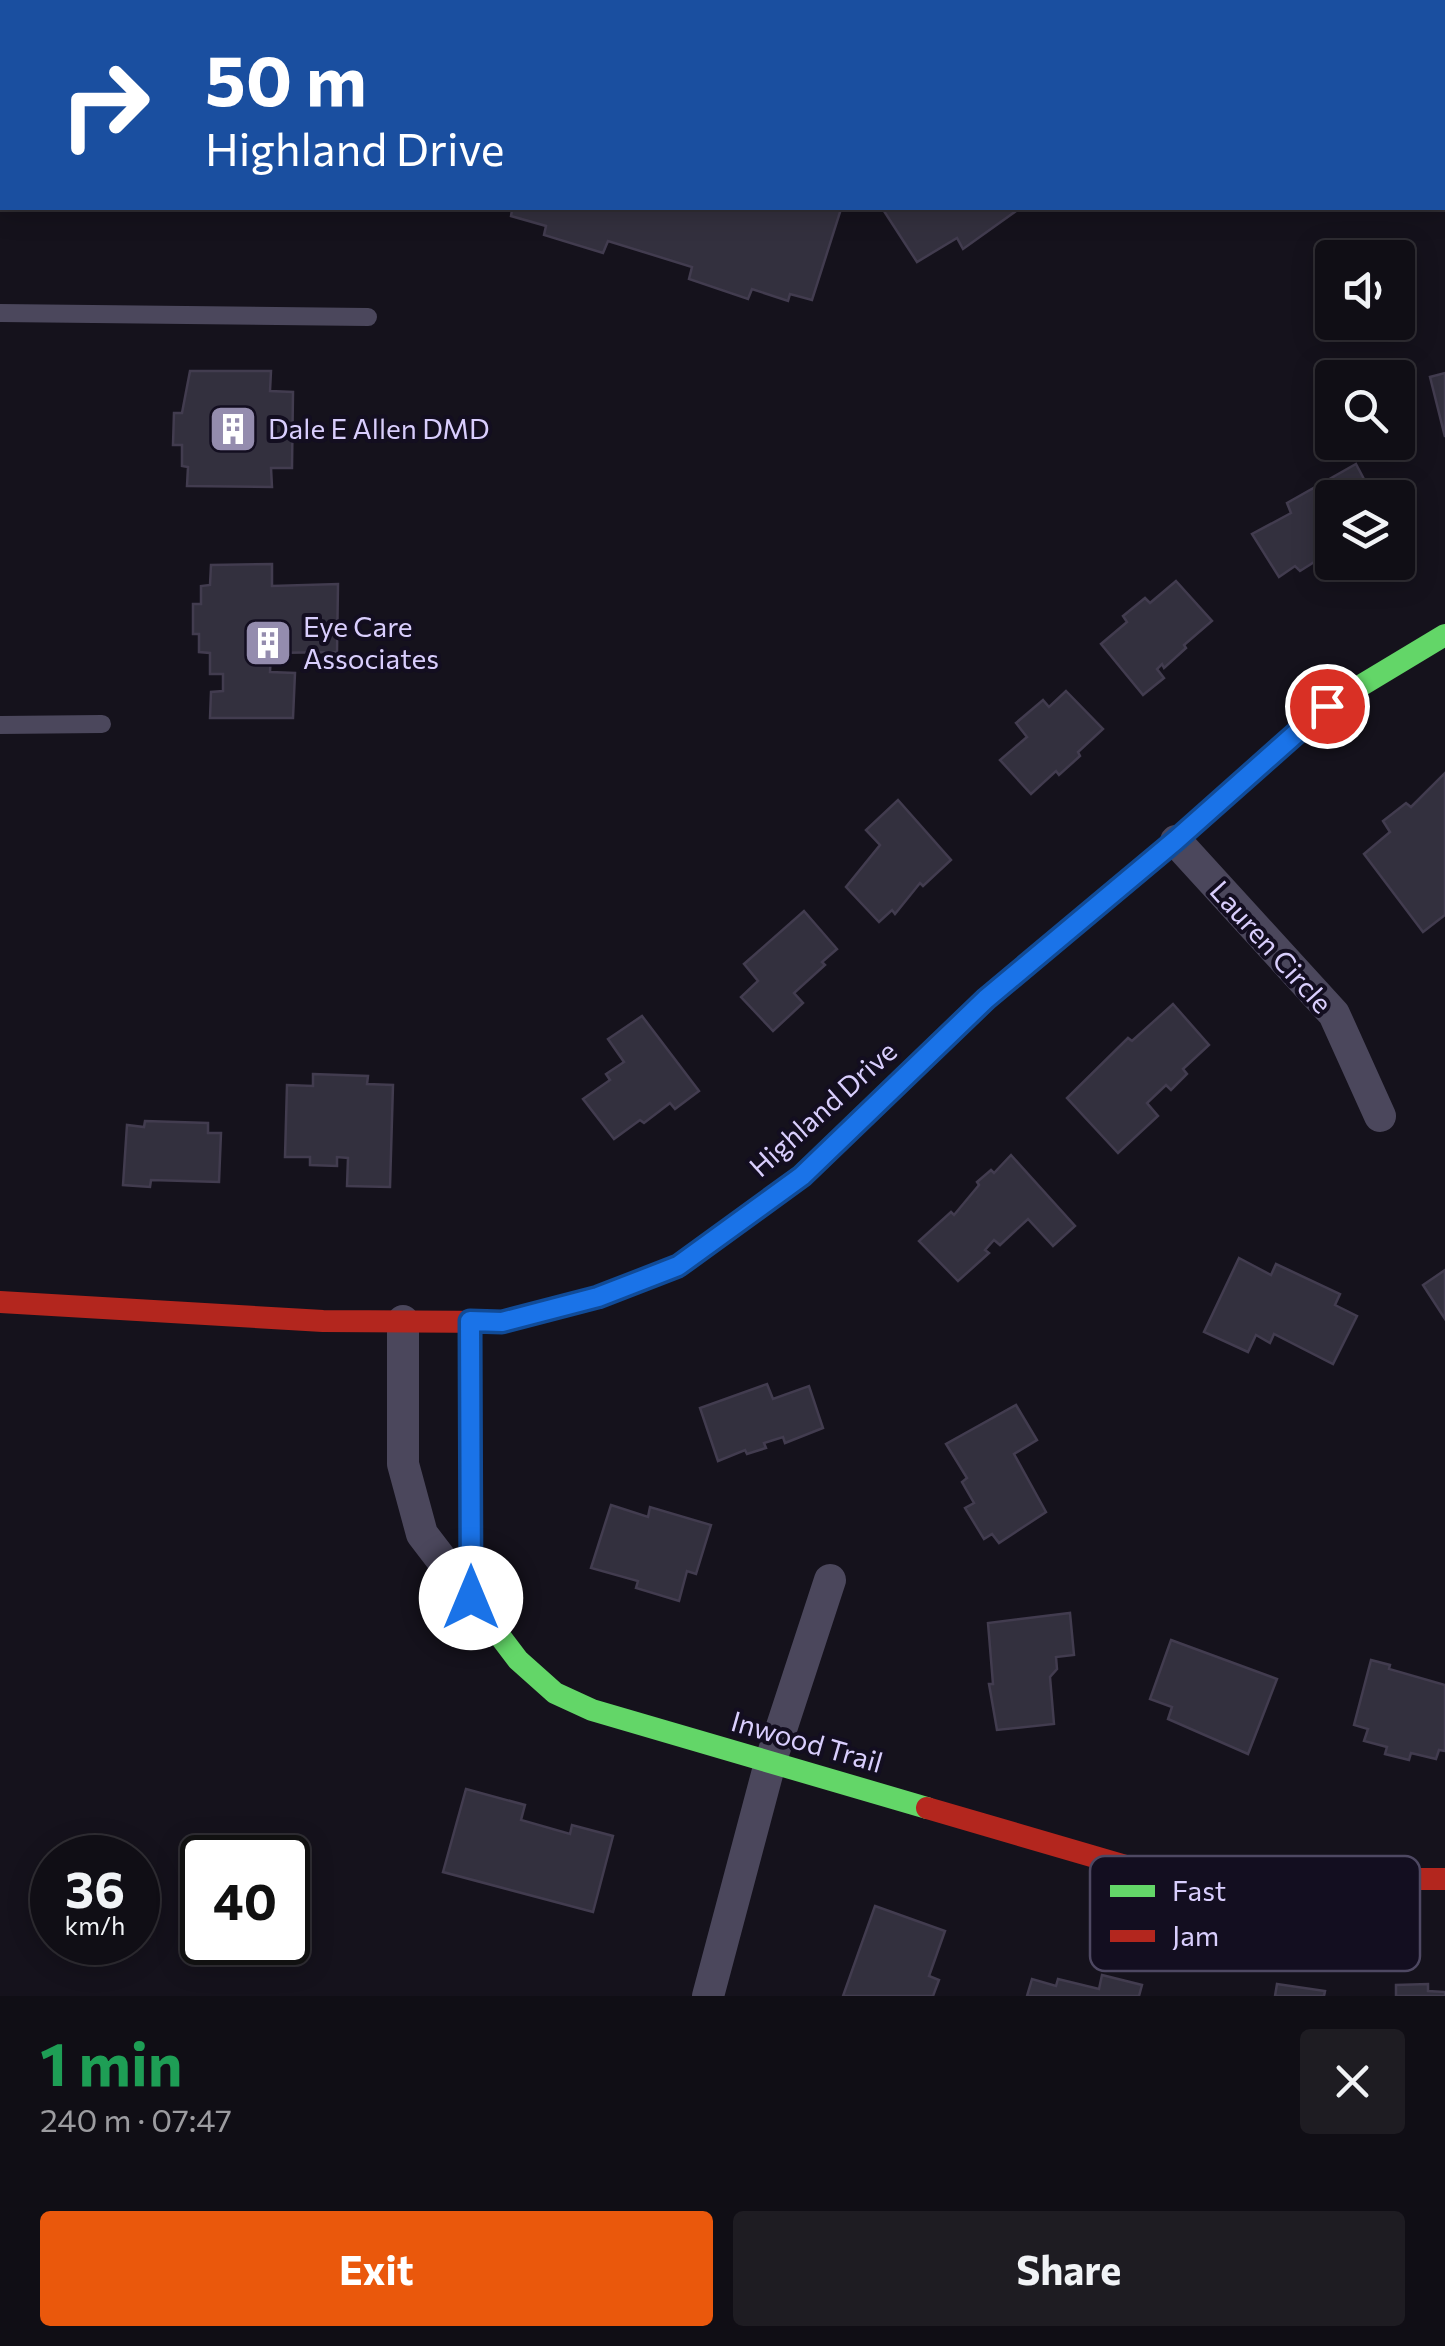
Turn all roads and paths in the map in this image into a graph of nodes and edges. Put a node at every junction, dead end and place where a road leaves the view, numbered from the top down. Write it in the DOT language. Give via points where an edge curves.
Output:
graph roads {
  1 [pos="0,313"];
  2 [pos="368,317"];
  3 [pos="1445,636"];
  4 [pos="102,724"];
  5 [pos="0,725"];
  6 [pos="1176,840"];
  7 [pos="1380,1116"];
  8 [pos="0,1302"];
  9 [pos="403,1321"];
  10 [pos="470,1321"];
  11 [pos="830,1580"];
  12 [pos="471,1598"];
  13 [pos="770,1763"];
  14 [pos="1091,1856"];
  15 [pos="708,1996"];
  1 -- 2 [label="lane"];
  3 -- 6 [label="street, Highland Drive" via="1327,706"];
  4 -- 5 [label="lane"];
  6 -- 7 [label="street, Lauren Circle" via="1334,1014"];
  6 -- 10 [label="street, Highland Drive" via="986,999 802,1176 678,1266 598,1297 502,1322"];
  8 -- 9 [label="street, Highland Drive"];
  9 -- 10 [label="street, Highland Drive"];
  9 -- 12 [label="street" via="403,1464 422,1534"];
  10 -- 12 [label="street"];
  11 -- 13 [label="street"];
  12 -- 13 [label="street, Inwood Trail" via="518,1660 555,1693"];
  13 -- 14 [label="street, Inwood Trail"];
  13 -- 15 [label="street"];
}
